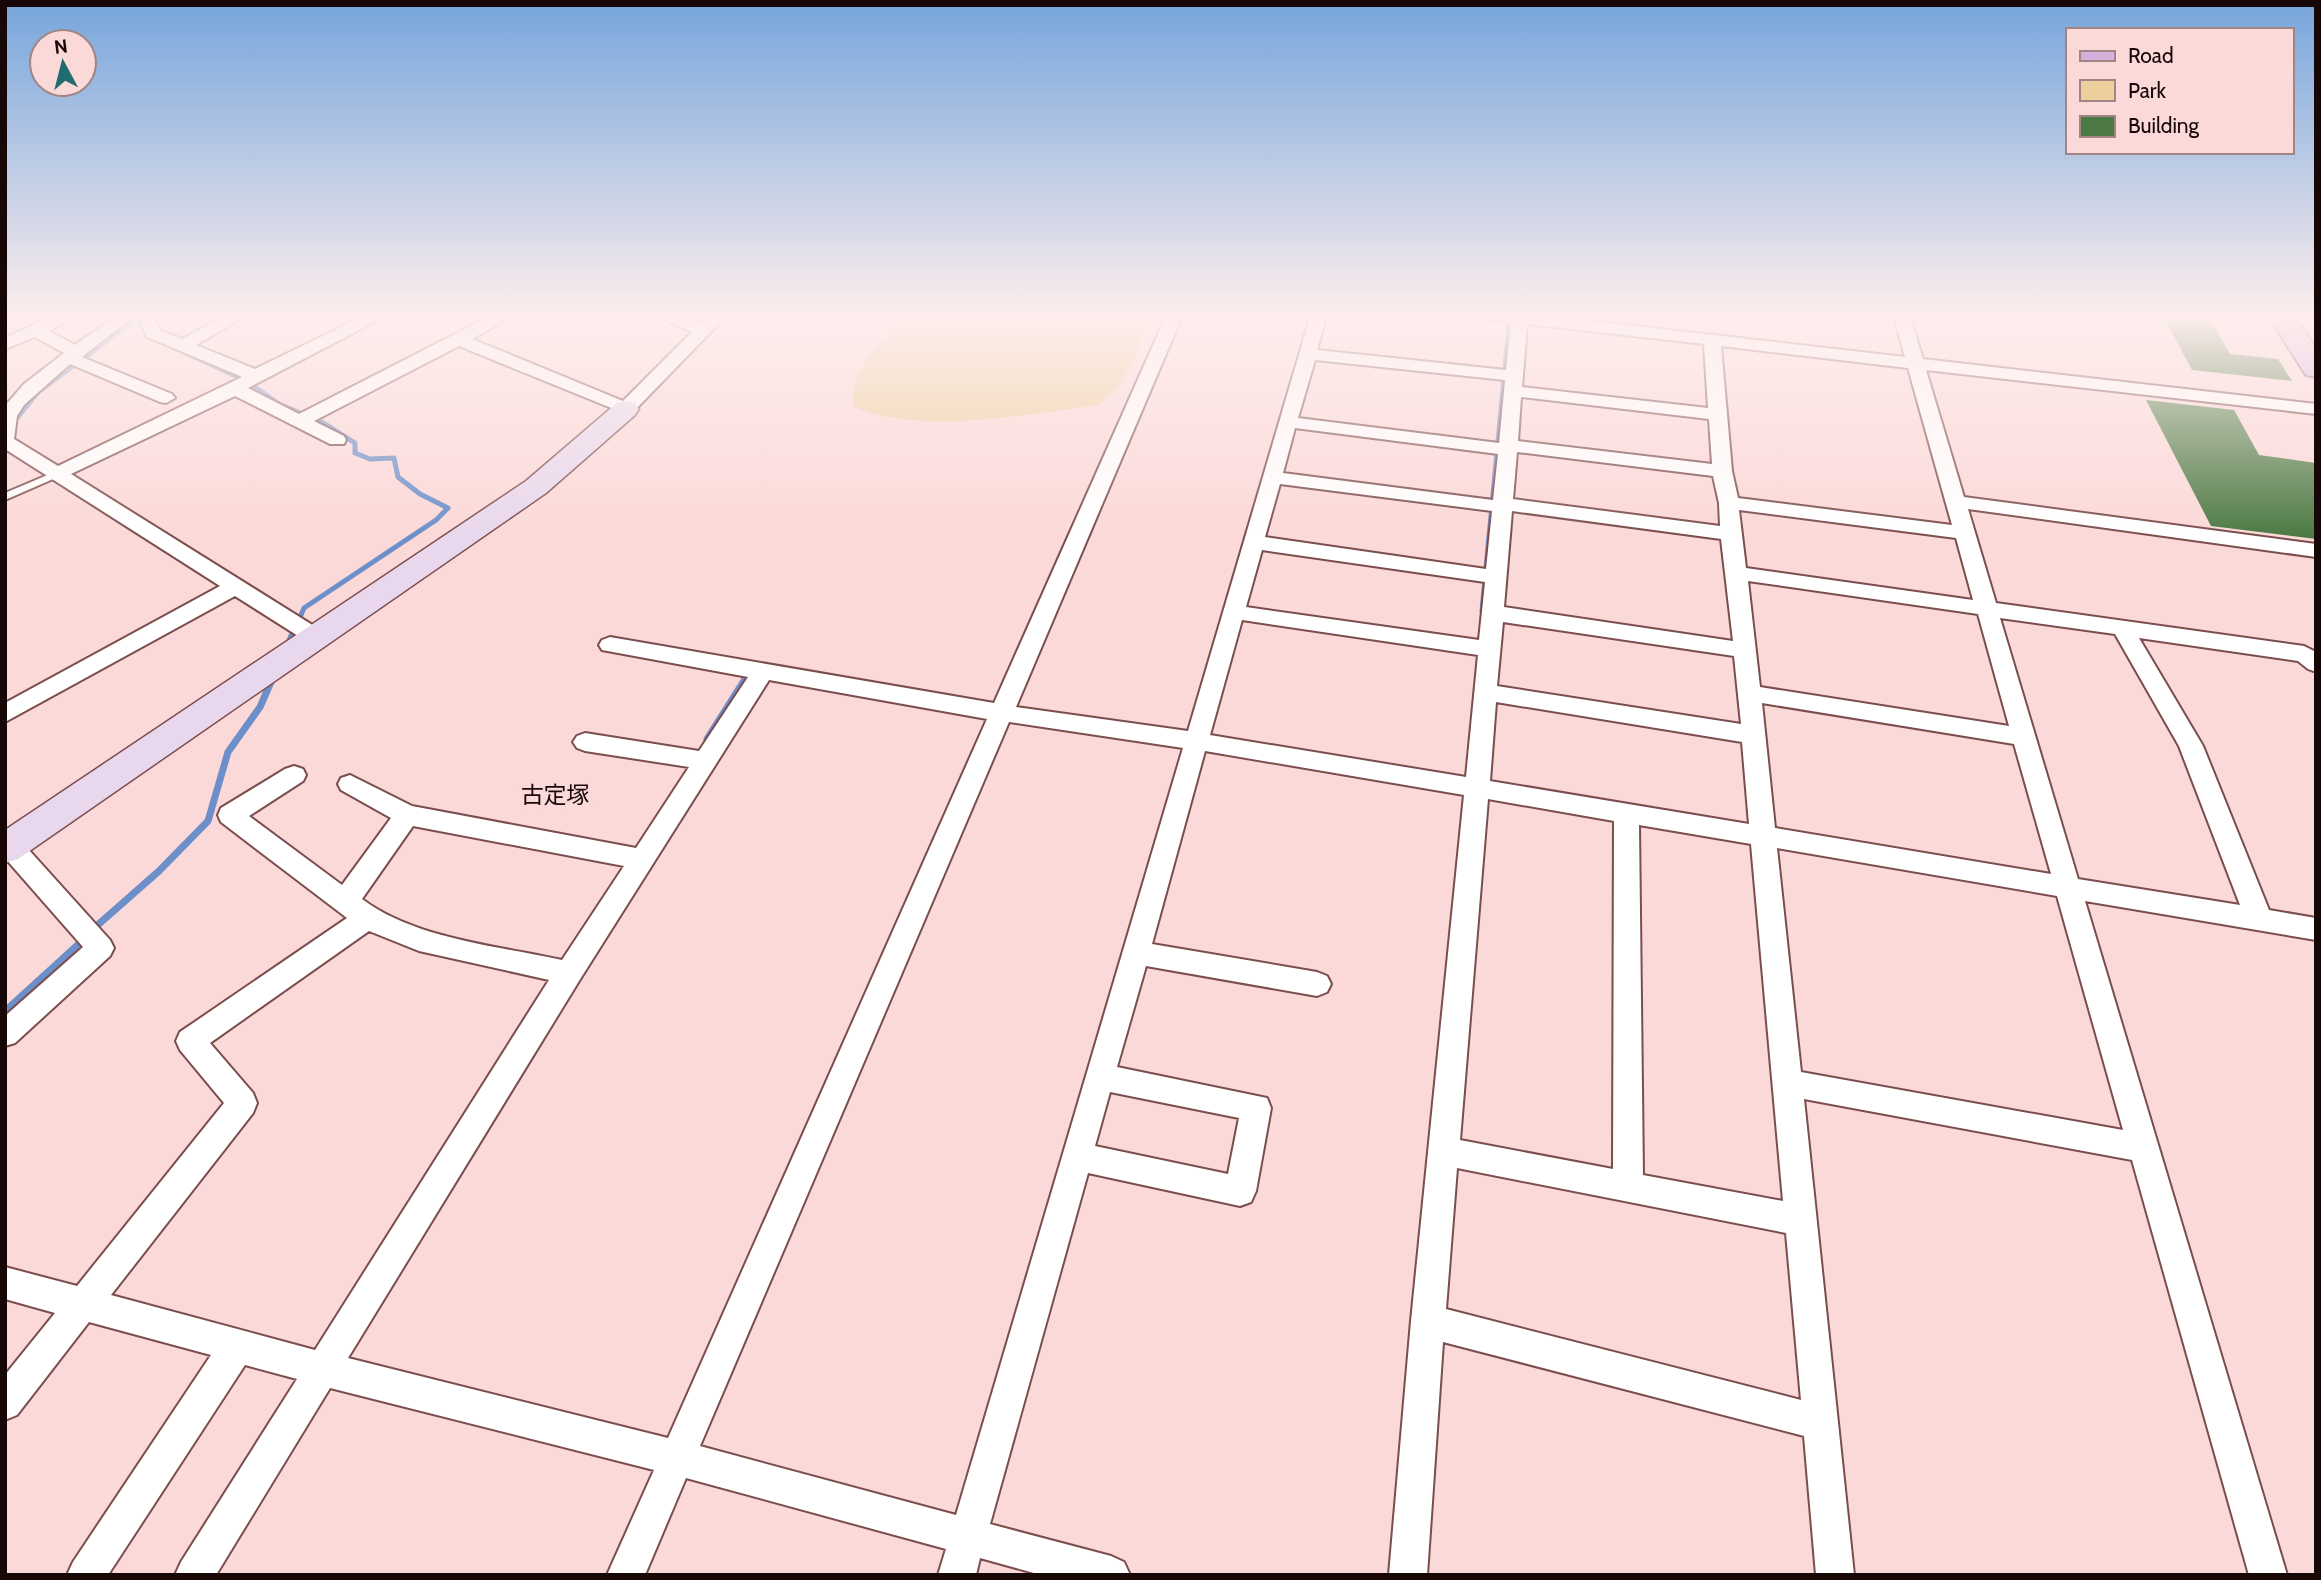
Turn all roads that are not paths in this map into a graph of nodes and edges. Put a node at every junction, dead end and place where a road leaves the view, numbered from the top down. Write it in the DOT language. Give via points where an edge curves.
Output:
graph roads {
  1 [pos="35,388"];
  2 [pos="143,388"];
  3 [pos="365,388"];
  4 [pos="575,388"];
  5 [pos="647,388"];
  6 [pos="1143,388"];
  7 [pos="1299,388"];
  8 [pos="1509,388"];
  9 [pos="1561,388"];
  10 [pos="1716,388"];
  11 [pos="1921,388"];
  12 [pos="2134,388"];
  13 [pos="235,389"];
  14 [pos="166,398"];
  15 [pos="626,409"];
  16 [pos="2316,409"];
  17 [pos="1719,415"];
  18 [pos="300,421"];
  19 [pos="1289,422"];
  20 [pos="5,440"];
  21 [pos="337,440"];
  22 [pos="1502,448"];
  23 [pos="1723,471"];
  24 [pos="57,474"];
  25 [pos="1273,477"];
  26 [pos="5,498"];
  27 [pos="1956,502"];
  28 [pos="1729,503"];
  29 [pos="1498,505"];
  30 [pos="1963,533"];
  31 [pos="1730,534"];
  32 [pos="1254,542"];
  33 [pos="2316,551"];
  34 [pos="1737,573"];
  35 [pos="1489,576"];
  36 [pos="235,587"];
  37 [pos="1986,609"];
  38 [pos="1234,612"];
  39 [pos="1493,613"];
  40 [pos="2122,628"];
  41 [pos="314,636"];
  42 [pos="610,645"];
  43 [pos="1490,649"];
  44 [pos="1745,650"];
  45 [pos="2316,664"];
  46 [pos="763,672"];
  47 [pos="1486,692"];
  48 [pos="1749,693"];
  49 [pos="1003,713"];
  50 [pos="5,714"];
  51 [pos="1754,735"];
  52 [pos="2022,737"];
  53 [pos="1197,741"];
  54 [pos="585,742"];
  55 [pos="705,761"];
  56 [pos="294,775"];
  57 [pos="350,784"];
  58 [pos="1478,789"];
  59 [pos="1626,814"];
  60 [pos="407,815"];
  61 [pos="1762,836"];
  62 [pos="8,848"];
  63 [pos="642,859"];
  64 [pos="2066,888"];
  65 [pos="356,910"];
  66 [pos="2259,919"];
  67 [pos="2316,929"];
  68 [pos="1137,953"];
  69 [pos="569,973"];
  70 [pos="1317,984"];
  71 [pos="5,1034"];
  72 [pos="1101,1077"];
  73 [pos="1788,1083"];
  74 [pos="2143,1148"];
  75 [pos="1443,1151"];
  76 [pos="1078,1157"];
  77 [pos="1628,1186"];
  78 [pos="1800,1220"];
  79 [pos="5,1283"];
  80 [pos="82,1304"];
  81 [pos="1428,1321"];
  82 [pos="237,1346"];
  83 [pos="323,1369"];
  84 [pos="5,1403"];
  85 [pos="1819,1422"];
  86 [pos="677,1458"];
  87 [pos="968,1538"];
  88 [pos="86,1575"];
  89 [pos="194,1575"];
  90 [pos="626,1575"];
  91 [pos="957,1575"];
  92 [pos="1111,1575"];
  93 [pos="1408,1575"];
  94 [pos="1835,1575"];
  95 [pos="2268,1575"];
  1 -- 20 [label="street" via="8,415"];
  2 -- 14 [label="street"];
  3 -- 18 [label="street"];
  4 -- 15 [label="street"];
  5 -- 15 [label="street"];
  6 -- 49 [label="street"];
  7 -- 19 [label="street"];
  8 -- 22 [label="street"];
  9 -- 17 [label="street"];
  10 -- 17 [label="street"];
  11 -- 27 [label="street"];
  12 -- 16 [label="street"];
  13 -- 18 [label="street"];
  13 -- 24 [label="street"];
  15 -- 41 [label="street" via="536,487"];
  17 -- 23 [label="street"];
  18 -- 21 [label="street"];
  19 -- 22 [label="street"];
  19 -- 25 [label="street"];
  20 -- 24 [label="street"];
  22 -- 23 [label="street"];
  22 -- 29 [label="street"];
  23 -- 28 [label="street"];
  24 -- 26 [label="lane"];
  24 -- 36 [label="street"];
  25 -- 29 [label="street"];
  25 -- 32 [label="street"];
  27 -- 30 [label="street"];
  27 -- 33 [label="street"];
  28 -- 30 [label="street"];
  28 -- 31 [label="street"];
  29 -- 31 [label="street"];
  29 -- 35 [label="street"];
  30 -- 37 [label="street"];
  31 -- 34 [label="street"];
  32 -- 35 [label="street"];
  32 -- 38 [label="street"];
  34 -- 37 [label="street"];
  34 -- 44 [label="street"];
  35 -- 39 [label="street"];
  36 -- 41 [label="street"];
  36 -- 50 [label="street"];
  37 -- 40 [label="street"];
  37 -- 52 [label="street"];
  38 -- 43 [label="street"];
  38 -- 53 [label="street"];
  39 -- 43 [label="street"];
  39 -- 44 [label="street"];
  40 -- 45 [label="street" via="2304,654"];
  40 -- 66 [label="street" via="2191,746"];
  41 -- 62 [label="street"];
  42 -- 46 [label="street"];
  43 -- 47 [label="street"];
  44 -- 48 [label="street"];
  46 -- 49 [label="street"];
  46 -- 55 [label="street"];
  47 -- 51 [label="street"];
  47 -- 58 [label="street"];
  48 -- 51 [label="street"];
  48 -- 52 [label="street"];
  49 -- 53 [label="street"];
  49 -- 86 [label="street"];
  51 -- 61 [label="street"];
  52 -- 64 [label="street"];
  53 -- 58 [label="street"];
  53 -- 68 [label="street"];
  54 -- 55 [label="street"];
  55 -- 63 [label="street"];
  56 -- 65 [label="street" via="230,816"];
  57 -- 60 [label="street"];
  58 -- 59 [label="street"];
  58 -- 75 [label="street"];
  59 -- 61 [label="street"];
  59 -- 77 [label="street"];
  60 -- 63 [label="street"];
  60 -- 65 [label="street"];
  61 -- 64 [label="street"];
  61 -- 73 [label="street"];
  62 -- 71 [label="street" via="100,948"];
  63 -- 69 [label="street"];
  64 -- 66 [label="street"];
  64 -- 74 [label="street"];
  65 -- 69 [label="street" via="419,940"];
  65 -- 80 [label="street" via="190,1041 242,1103"];
  66 -- 67 [label="street"];
  68 -- 70 [label="street"];
  68 -- 72 [label="street"];
  69 -- 83 [label="street"];
  72 -- 76 [label="street"];
  72 -- 76 [label="street" via="1256,1108 1240,1191"];
  73 -- 74 [label="street"];
  73 -- 78 [label="street"];
  74 -- 95 [label="street"];
  75 -- 77 [label="street"];
  75 -- 81 [label="street"];
  76 -- 87 [label="street"];
  77 -- 78 [label="street"];
  78 -- 85 [label="street"];
  79 -- 80 [label="street"];
  80 -- 82 [label="street"];
  80 -- 84 [label="street"];
  81 -- 85 [label="street"];
  81 -- 93 [label="street"];
  82 -- 83 [label="street"];
  82 -- 88 [label="street"];
  83 -- 86 [label="street"];
  83 -- 89 [label="street"];
  85 -- 94 [label="street"];
  86 -- 87 [label="street"];
  86 -- 90 [label="street"];
  87 -- 91 [label="street"];
  87 -- 92 [label="street"];
}
